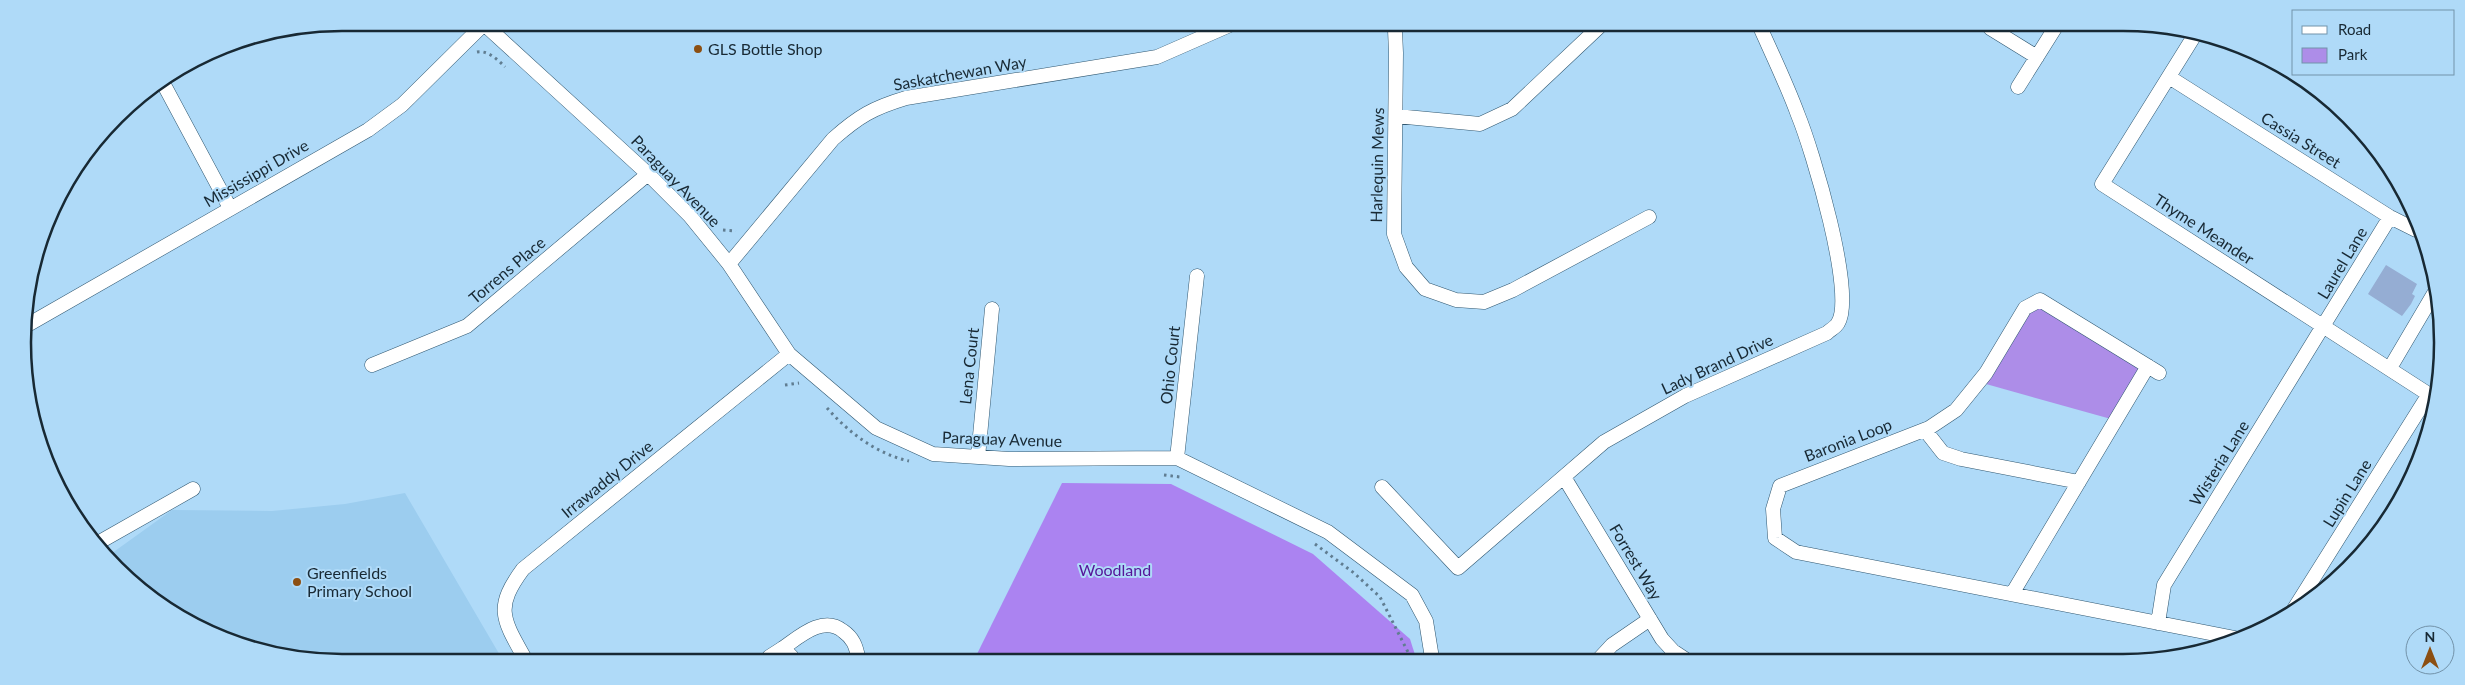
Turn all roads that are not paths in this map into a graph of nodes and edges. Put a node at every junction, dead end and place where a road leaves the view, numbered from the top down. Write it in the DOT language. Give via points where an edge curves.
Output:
graph roads {
  1 [pos="477,31"];
  2 [pos="494,31"];
  3 [pos="1216,31"];
  4 [pos="1395,31"];
  5 [pos="1595,31"];
  6 [pos="1762,31"];
  7 [pos="1995,31"];
  8 [pos="2054,31"];
  9 [pos="2192,39"];
  10 [pos="2037,57"];
  11 [pos="2169,77"];
  12 [pos="165,87"];
  13 [pos="2018,87"];
  14 [pos="1396,116"];
  15 [pos="648,174"];
  16 [pos="230,208"];
  17 [pos="1649,216"];
  18 [pos="2390,217"];
  19 [pos="2412,228"];
  20 [pos="729,264"];
  21 [pos="1197,276"];
  22 [pos="2431,299"];
  23 [pos="992,309"];
  24 [pos="32,322"];
  25 [pos="2324,327"];
  26 [pos="789,354"];
  27 [pos="372,365"];
  28 [pos="2390,368"];
  29 [pos="2429,394"];
  30 [pos="2427,406"];
  31 [pos="1924,430"];
  32 [pos="978,457"];
  33 [pos="1177,458"];
  34 [pos="1564,477"];
  35 [pos="2079,482"];
  36 [pos="1382,488"];
  37 [pos="193,489"];
  38 [pos="102,540"];
  39 [pos="2012,594"];
  40 [pos="2303,595"];
  41 [pos="1650,619"];
  42 [pos="2158,623"];
  43 [pos="2225,636"];
  44 [pos="788,653"];
  45 [pos="523,654"];
  46 [pos="857,654"];
  47 [pos="1431,654"];
  48 [pos="1604,654"];
  49 [pos="1678,654"];
  1 -- 16 [label="street, Mississippi Drive" via="402,105 368,130"];
  2 -- 15 [label="street, Paraguay Avenue"];
  3 -- 20 [label="street, Saskatchewan Way" via="1157,57 906,98 874,108 833,140"];
  4 -- 14 [label="street, Harlequin Mews"];
  5 -- 14 [label="street" via="1512,109 1480,124"];
  6 -- 34 [label="street, Lady Brand Drive" via="1799,116 1817,173 1838,256 1844,303 1838,323 1827,334 1685,396 1604,442"];
  7 -- 10 [label="street"];
  8 -- 10 [label="street"];
  9 -- 11 [label="street, Thyme Meander"];
  10 -- 13 [label="street"];
  11 -- 18 [label="street, Cassia Street"];
  11 -- 25 [label="street, Thyme Meander" via="2102,184"];
  12 -- 16 [label="street"];
  14 -- 17 [label="street, Harlequin Mews" via="1394,234 1406,267 1425,289 1456,300 1484,302 1513,290"];
  15 -- 20 [label="street, Paraguay Avenue" via="690,216"];
  15 -- 27 [label="street, Torrens Place" via="468,326"];
  16 -- 24 [label="street, Mississippi Drive"];
  18 -- 19 [label="street, Cassia Street"];
  18 -- 25 [label="street, Laurel Lane"];
  20 -- 26 [label="street, Paraguay Avenue"];
  21 -- 33 [label="street, Ohio Court"];
  22 -- 28 [label="street"];
  23 -- 32 [label="street, Lena Court"];
  25 -- 28 [label="street, Thyme Meander"];
  25 -- 42 [label="street, Wisteria Lane" via="2164,585"];
  26 -- 32 [label="street, Paraguay Avenue" via="876,428 933,454"];
  26 -- 45 [label="street, Irrawaddy Drive" via="523,569 508,589 503,613"];
  28 -- 29 [label="street, Thyme Meander"];
  30 -- 40 [label="street, Lupin Lane"];
  31 -- 35 [label="street" via="1943,453"];
  31 -- 35 [label="street, Baronia Loop" via="1956,410 1986,372 2025,308 2040,300 2153,370"];
  31 -- 39 [label="street, Baronia Loop" via="1780,486 1773,510 1775,538 1796,552"];
  32 -- 33 [label="street, Paraguay Avenue"];
  33 -- 47 [label="street, Paraguay Avenue" via="1328,532 1412,595 1426,621"];
  34 -- 36 [label="street, Lady Brand Drive" via="1458,568"];
  34 -- 41 [label="street, Forrest Way"];
  35 -- 39 [label="street, Baronia Loop"];
  37 -- 38 [label="street"];
  39 -- 42 [label="street, Baronia Loop"];
  41 -- 48 [label="street"];
  41 -- 49 [label="street, Forrest Way" via="1662,639"];
  42 -- 43 [label="street, Baronia Loop"];
  44 -- 46 [label="street" via="806,631 819,626 837,626 852,638"];
}
